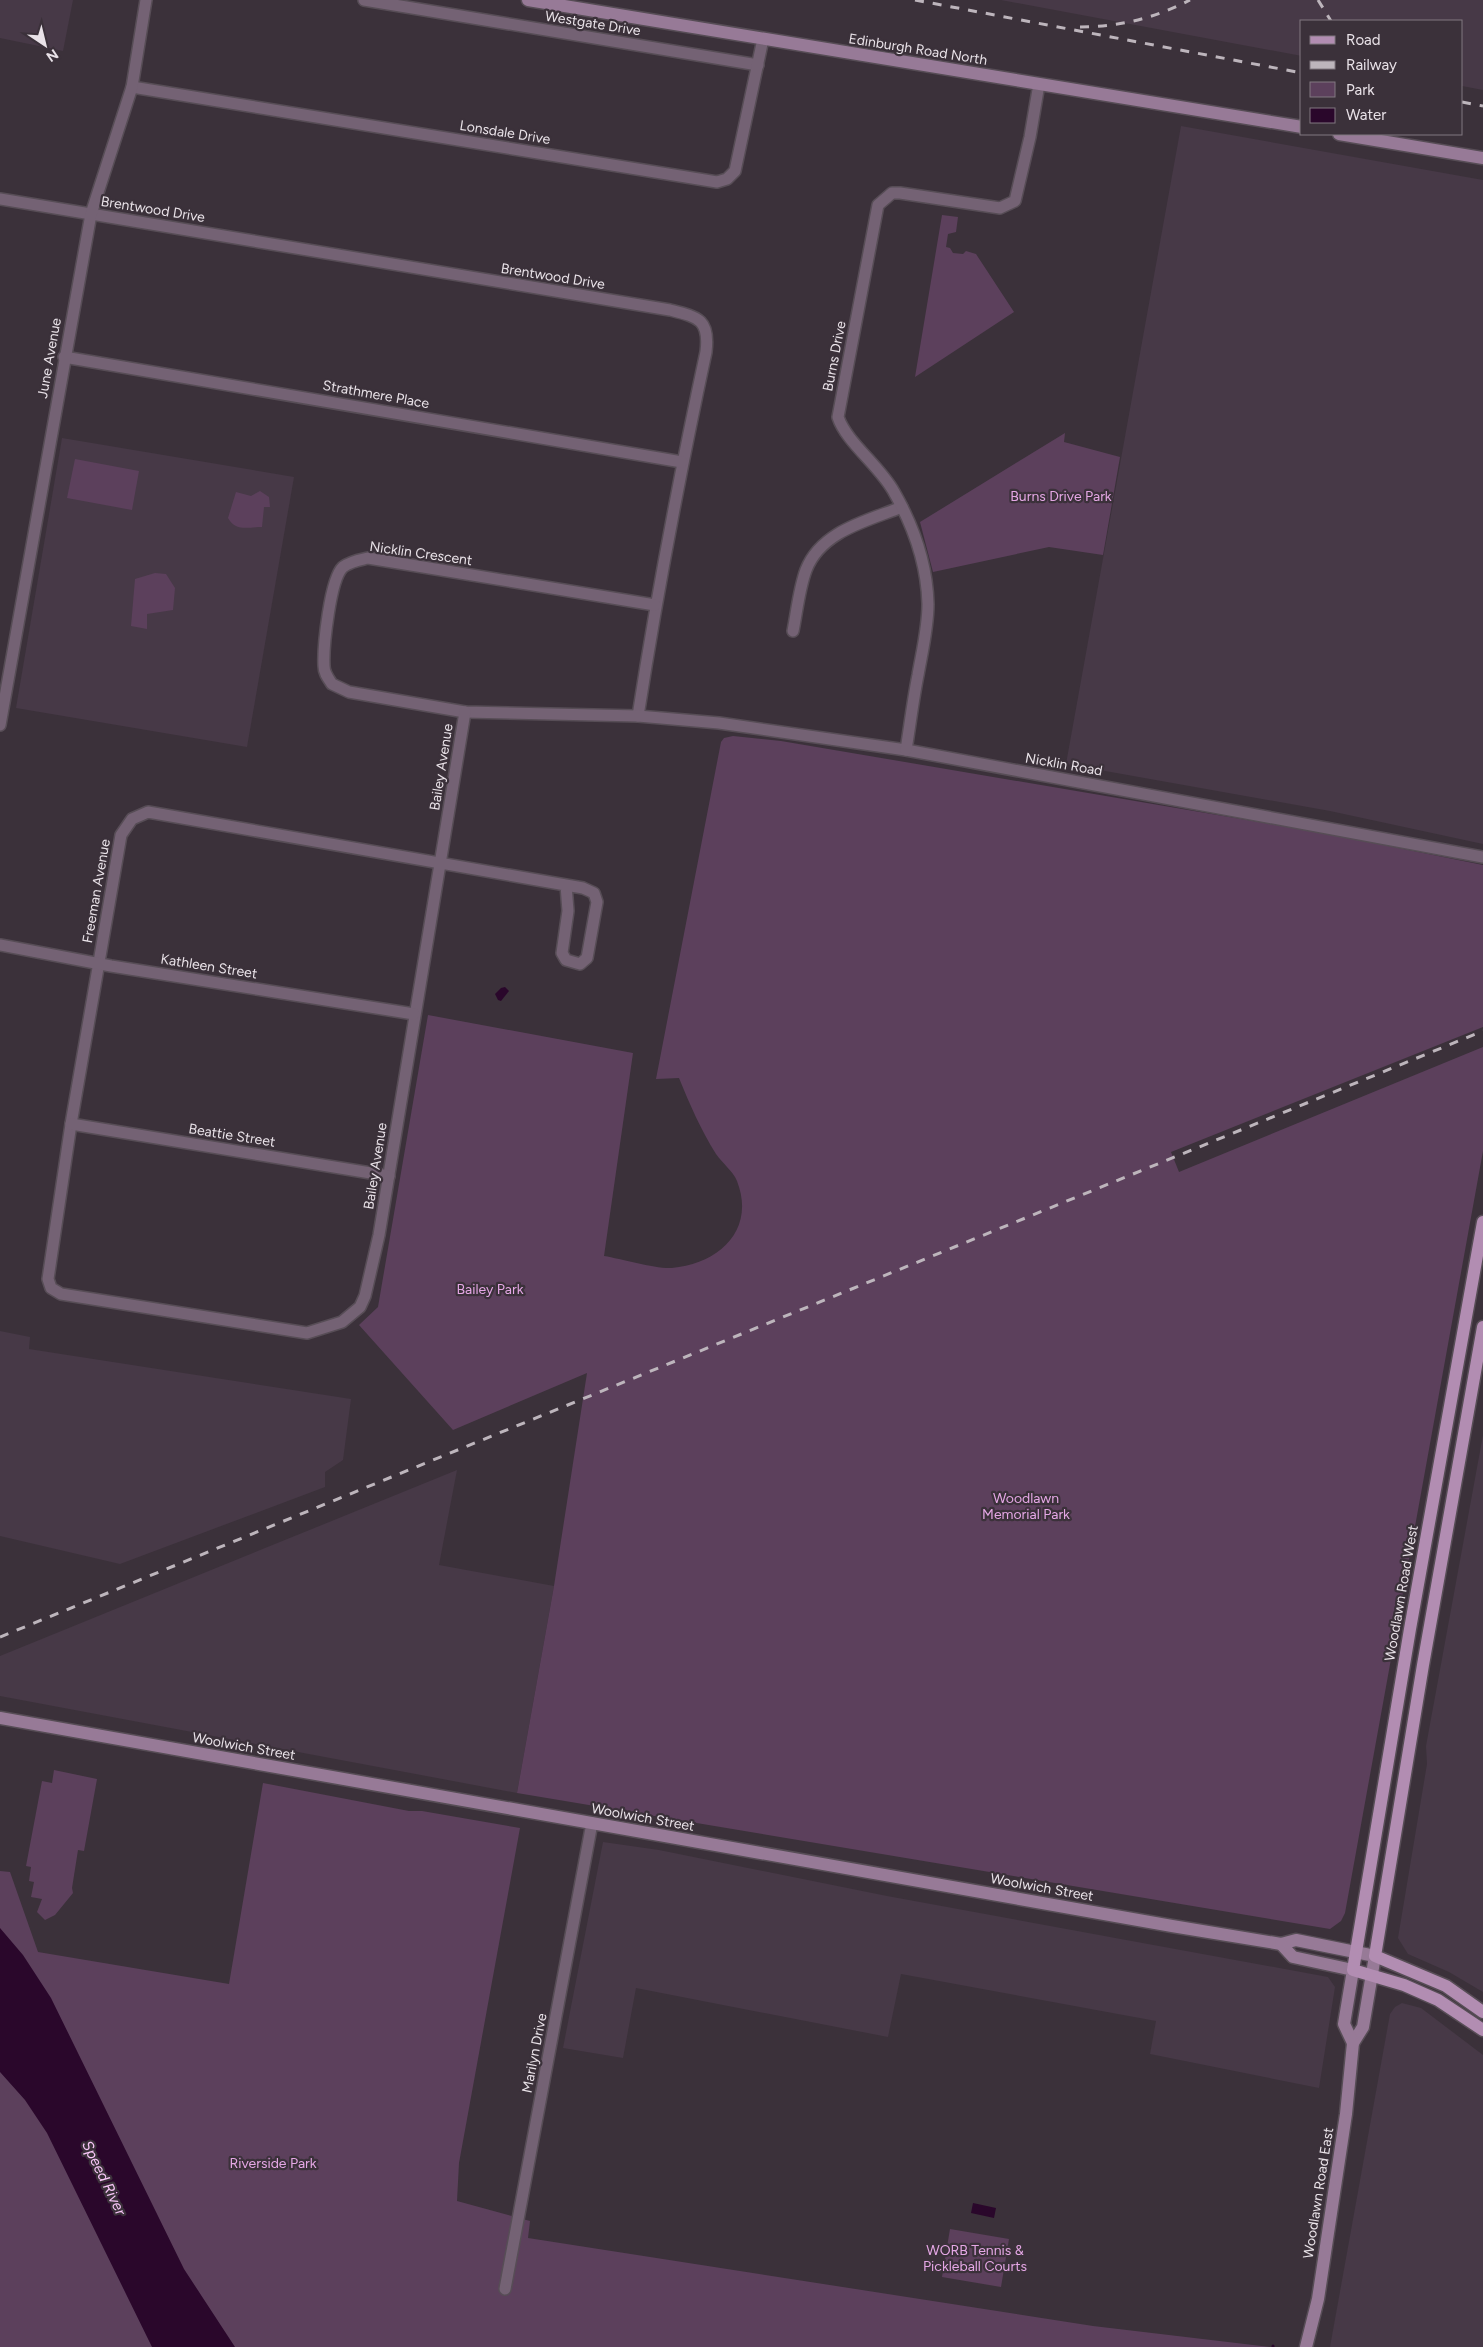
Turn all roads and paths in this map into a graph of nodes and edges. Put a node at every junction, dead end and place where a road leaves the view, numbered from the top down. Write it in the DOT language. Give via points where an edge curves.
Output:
graph roads {
  1 [pos="146,0"];
  2 [pos="364,0"];
  3 [pos="528,0"];
  4 [pos="763,39"];
  5 [pos="758,65"];
  6 [pos="1039,84"];
  7 [pos="132,87"];
  8 [pos="1300,127"];
  9 [pos="1345,135"];
  10 [pos="1483,158"];
  11 [pos="0,199"];
  12 [pos="91,214"];
  13 [pos="64,357"];
  14 [pos="682,462"];
  15 [pos="902,506"];
  16 [pos="655,605"];
  17 [pos="793,630"];
  18 [pos="465,712"];
  19 [pos="638,716"];
  20 [pos="0,725"];
  21 [pos="906,750"];
  22 [pos="1483,857"];
  23 [pos="442,862"];
  24 [pos="566,885"];
  25 [pos="0,945"];
  26 [pos="98,964"];
  27 [pos="414,1014"];
  28 [pos="71,1124"];
  29 [pos="389,1176"];
  30 [pos="1483,1222"];
  31 [pos="51,1288"];
  32 [pos="1483,1327"];
  33 [pos="0,1718"];
  34 [pos="592,1823"];
  35 [pos="1281,1944"];
  36 [pos="1356,1951"];
  37 [pos="1375,1956"];
  38 [pos="1352,1970"];
  39 [pos="1372,1975"];
  40 [pos="1483,2012"];
  41 [pos="1483,2030"];
  42 [pos="1353,2043"];
  43 [pos="505,2289"];
  44 [pos="1306,2347"];
  1 -- 7 [label="street, June Avenue"];
  2 -- 5 [label="street, Westgate Drive"];
  3 -- 4 [label="main road, Edinburgh Road North"];
  4 -- 5 [label="street, Lonsdale Drive"];
  4 -- 6 [label="main road, Edinburgh Road North"];
  5 -- 7 [label="street, Lonsdale Drive" via="735,171 727,179 717,182"];
  6 -- 8 [label="main road, Edinburgh Road North"];
  6 -- 15 [label="street, Burns Drive" via="1016,201 1000,208 892,193 878,205 838,417 844,430 882,473"];
  7 -- 12 [label="street, June Avenue"];
  9 -- 10 [label="main road"];
  11 -- 12 [label="street, Brentwood Drive"];
  12 -- 13 [label="street, June Avenue"];
  12 -- 14 [label="street, Brentwood Drive" via="694,316 704,324 708,336"];
  13 -- 14 [label="street, Strathmere Place"];
  13 -- 20 [label="street, June Avenue"];
  14 -- 16 [label="street, Brentwood Drive"];
  15 -- 17 [label="street" via="846,529 823,543 805,573"];
  15 -- 21 [label="street, Burns Drive" via="919,545 928,604"];
  16 -- 18 [label="street, Nicklin Crescent" via="368,558 352,561 342,568 335,580 330,606 324,667 332,684 349,692"];
  16 -- 19 [label="street, Brentwood Drive"];
  18 -- 19 [label="street, Nicklin Crescent"];
  18 -- 23 [label="street, Bailey Avenue"];
  19 -- 21 [label="street, Nicklin Road" via="719,723"];
  21 -- 22 [label="street, Nicklin Road"];
  23 -- 24 [label="street, Freeman Avenue"];
  23 -- 26 [label="street, Freeman Avenue" via="148,812 132,818 120,835"];
  23 -- 27 [label="street, Bailey Avenue"];
  24 -- 24 [label="street, Freeman Avenue" via="568,912 562,953 566,960 580,964 588,958 597,902 594,893"];
  25 -- 26 [label="street, Kathleen Street"];
  26 -- 27 [label="street, Kathleen Street"];
  26 -- 28 [label="street, Freeman Avenue"];
  27 -- 29 [label="street, Bailey Avenue"];
  28 -- 29 [label="street, Beattie Street"];
  28 -- 31 [label="street, Freeman Avenue" via="48,1279"];
  29 -- 31 [label="street, Bailey Avenue" via="366,1296 360,1307 330,1328 307,1333 61,1294"];
  30 -- 36 [label="main road, Woodlawn Road West"];
  32 -- 37 [label="main road" via="1422,1665"];
  33 -- 34 [label="main road, Woolwich Street"];
  34 -- 35 [label="main road, Woolwich Street"];
  34 -- 43 [label="street, Marilyn Drive"];
  35 -- 36 [label="main road, Woolwich Street" via="1296,1940"];
  35 -- 38 [label="main road, Woolwich Street" via="1293,1957"];
  36 -- 37 [label="main road, Woolwich Street"];
  36 -- 38 [label="main road, Woodlawn Road West"];
  37 -- 39 [label="main road, Woodlawn Road East"];
  37 -- 40 [label="main road, Woolwich Street" via="1446,1986"];
  38 -- 39 [label="main road, Woolwich Street"];
  38 -- 42 [label="main road, Woodlawn Road East" via="1344,2024"];
  39 -- 41 [label="main road, Woolwich Street" via="1438,2000"];
  39 -- 42 [label="main road, Woodlawn Road East" via="1363,2027"];
  42 -- 44 [label="main road, Woodlawn Road East" via="1346,2114 1318,2299"];
}
